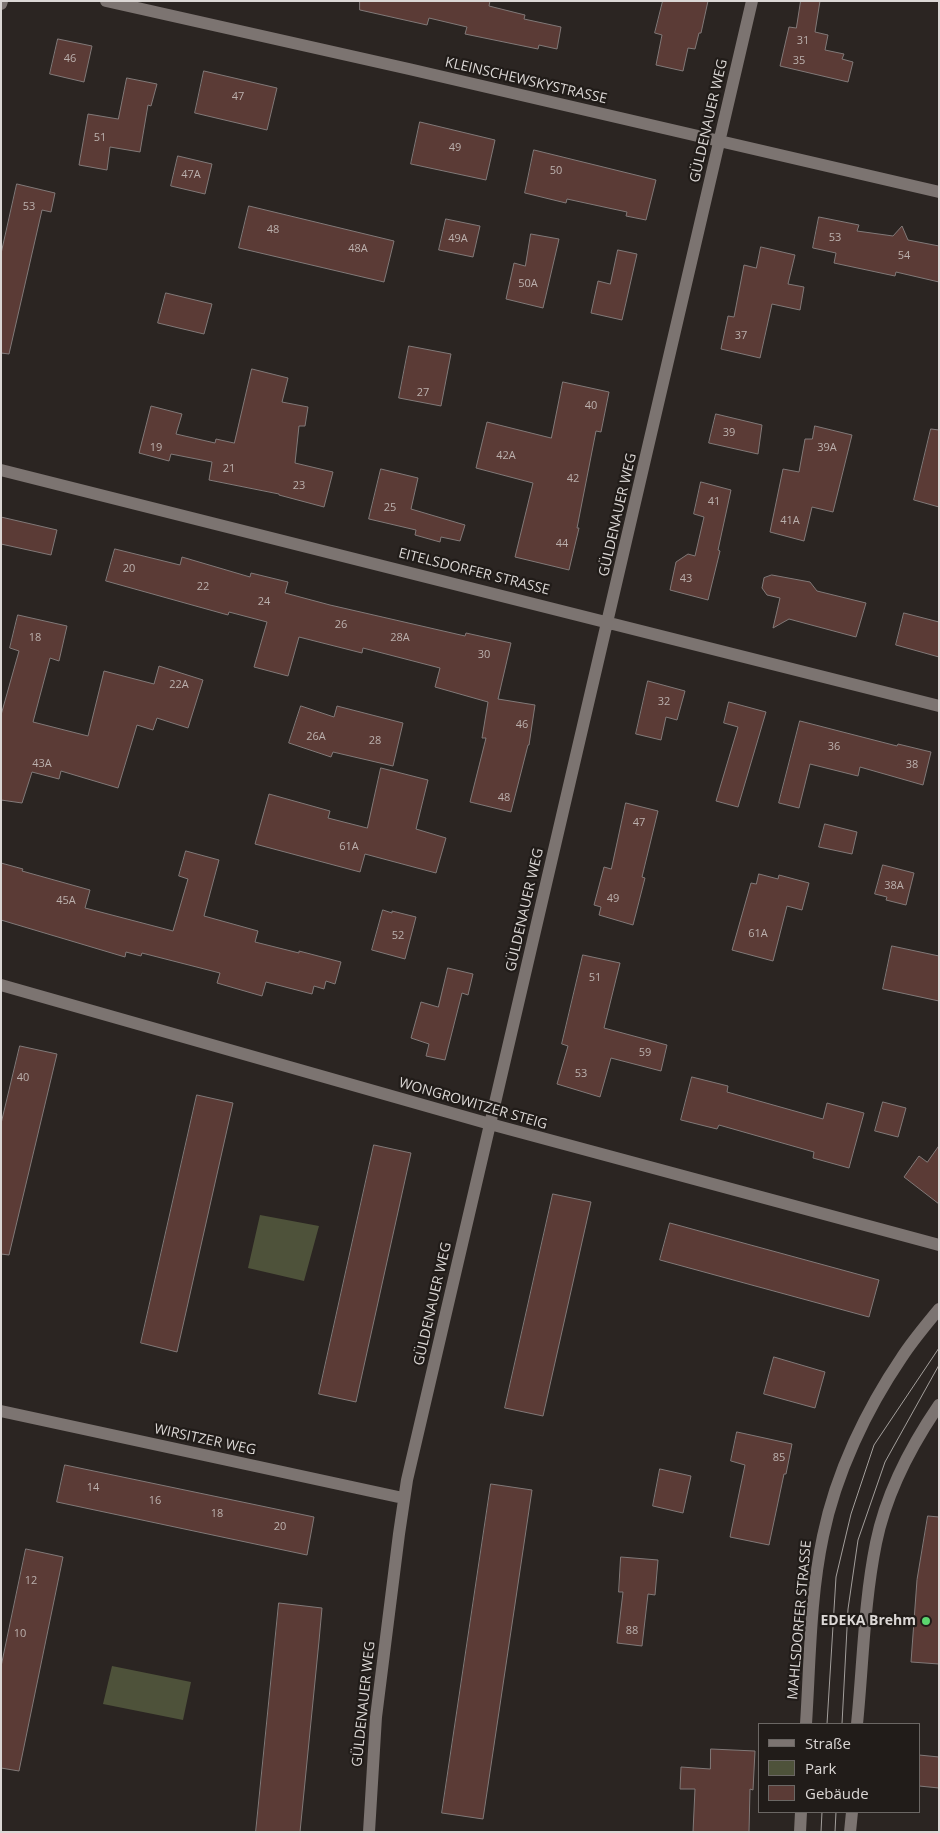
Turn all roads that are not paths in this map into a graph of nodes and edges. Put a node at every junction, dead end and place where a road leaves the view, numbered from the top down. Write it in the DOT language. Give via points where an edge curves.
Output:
graph roads {
  1 [pos="106,1"];
  2 [pos="752,1"];
  3 [pos="719,141"];
  4 [pos="939,192"];
  5 [pos="1,470"];
  6 [pos="608,622"];
  7 [pos="939,706"];
  8 [pos="1,985"];
  9 [pos="490,1124"];
  10 [pos="939,1245"];
  11 [pos="939,1309"];
  12 [pos="939,1405"];
  13 [pos="1,1411"];
  14 [pos="404,1498"];
  15 [pos="806,1723"];
  16 [pos="857,1723"];
  17 [pos="801,1813"];
  18 [pos="852,1813"];
  19 [pos="369,1832"];
  20 [pos="800,1832"];
  21 [pos="850,1832"];
  1 -- 3 [label="street, KLEINSCHEWSKYSTRASSE"];
  2 -- 3 [label="street, GÜLDENAUER WEG"];
  3 -- 4 [label="street, KLEINSCHEWSKYSTRASSE"];
  3 -- 6 [label="street, GÜLDENAUER WEG"];
  5 -- 6 [label="street, EITELSDORFER STRASSE"];
  6 -- 7 [label="street, EITELSDORFER STRASSE"];
  6 -- 9 [label="street, GÜLDENAUER WEG"];
  8 -- 9 [label="street, WONGROWITZER STEIG"];
  9 -- 10 [label="street, WONGROWITZER STEIG"];
  9 -- 14 [label="street, GÜLDENAUER WEG"];
  11 -- 15 [label="street, MAHLSDORFER STRASSE" via="902,1356 873,1404 834,1494 817,1577"];
  12 -- 16 [label="street" via="906,1461 876,1542"];
  13 -- 14 [label="street, WIRSITZER WEG"];
  14 -- 19 [label="street, GÜLDENAUER WEG" via="376,1717"];
  17 -- 20 [label="street"];
  18 -- 21 [label="street"];
}
